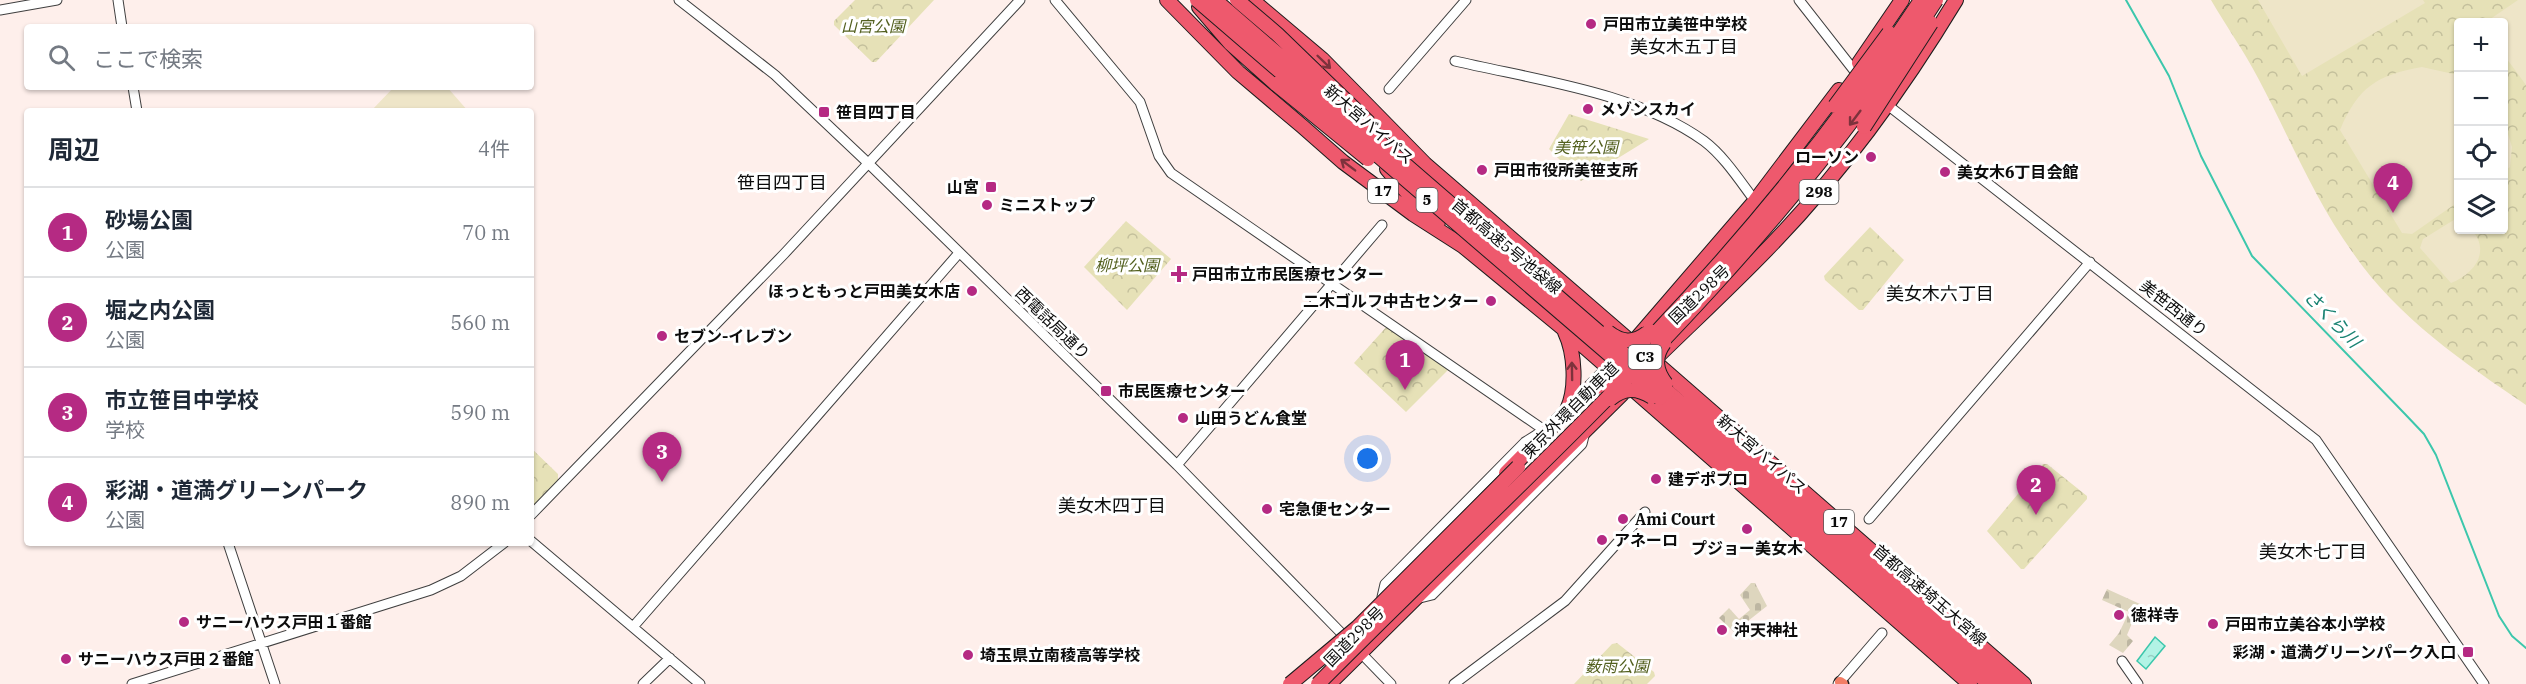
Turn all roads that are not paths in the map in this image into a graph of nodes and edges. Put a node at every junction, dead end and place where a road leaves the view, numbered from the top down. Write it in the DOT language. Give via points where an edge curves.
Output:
graph roads {
  1 [pos="57,0"];
  2 [pos="118,0"];
  3 [pos="679,0"];
  4 [pos="1020,0"];
  5 [pos="1055,0"];
  6 [pos="1168,0"];
  7 [pos="1184,0"];
  8 [pos="1195,0"];
  9 [pos="1203,0"];
  10 [pos="1209,0"];
  11 [pos="1215,0"];
  12 [pos="1227,0"];
  13 [pos="1237,0"];
  14 [pos="1252,0"];
  15 [pos="1466,0"];
  16 [pos="1799,0"];
  17 [pos="1902,0"];
  18 [pos="1912,0"];
  19 [pos="1921,0"];
  20 [pos="1936,0"];
  21 [pos="1944,0"];
  22 [pos="1956,0"];
  23 [pos="0,10"];
  24 [pos="122,24"];
  25 [pos="1455,61"];
  26 [pos="1854,71"];
  27 [pos="1274,86"];
  28 [pos="1389,89"];
  29 [pos="134,90"];
  30 [pos="1317,92"];
  31 [pos="1888,105"];
  32 [pos="136,108"];
  33 [pos="1376,130"];
  34 [pos="1356,135"];
  35 [pos="868,163"];
  36 [pos="1425,164"];
  37 [pos="1755,201"];
  38 [pos="1426,206"];
  39 [pos="1382,225"];
  40 [pos="1463,246"];
  41 [pos="959,253"];
  42 [pos="2090,262"];
  43 [pos="1332,284"];
  44 [pos="1564,329"];
  45 [pos="1650,331"];
  46 [pos="1600,337"];
  47 [pos="1633,343"];
  48 [pos="1664,343"];
  49 [pos="1654,361"];
  50 [pos="1609,369"];
  51 [pos="1631,370"];
  52 [pos="1597,387"];
  53 [pos="1661,393"];
  54 [pos="1609,400"];
  55 [pos="1565,414"];
  56 [pos="1545,431"];
  57 [pos="1177,465"];
  58 [pos="534,512"];
  59 [pos="1645,512"];
  60 [pos="1869,519"];
  61 [pos="534,544"];
  62 [pos="229,546"];
  63 [pos="500,546"];
  64 [pos="633,627"];
  65 [pos="1882,633"];
  66 [pos="1344,636"];
  67 [pos="261,645"];
  68 [pos="1360,653"];
  69 [pos="670,658"];
  70 [pos="2122,661"];
  71 [pos="1345,668"];
  72 [pos="1840,683"];
  73 [pos="132,684"];
  74 [pos="275,684"];
  75 [pos="643,684"];
  76 [pos="700,684"];
  77 [pos="1290,684"];
  78 [pos="1297,684"];
  79 [pos="1306,684"];
  80 [pos="1318,684"];
  81 [pos="1330,684"];
  82 [pos="1338,684"];
  83 [pos="1391,684"];
  84 [pos="1454,684"];
  85 [pos="1970,684"];
  86 [pos="1980,684"];
  87 [pos="1989,684"];
  88 [pos="1996,684"];
  89 [pos="2001,684"];
  90 [pos="2007,684"];
  91 [pos="2016,684"];
  92 [pos="2024,684"];
  93 [pos="2138,684"];
  94 [pos="2484,684"];
  1 -- 23 [label="street"];
  2 -- 24 [label="street"];
  3 -- 35 [label="street, 西電話局通り" via="776,75"];
  4 -- 35 [label="street"];
  5 -- 43 [label="street" via="1140,102 1161,161 1171,173"];
  6 -- 27 [label="highway"];
  40 -- 6 [label="highway, 17, one-way" via="1343,162 1238,72"];
  7 -- 38 [label="highway, bridge"];
  8 -- 27 [label="highway" via="1230,43"];
  8 -- 53 [label="highway, 首都高速5号池袋線 / 5, bridge"];
  9 -- 34 [label="highway, 新大宮バイパス / 17"];
  10 -- 30 [label="highway, 新大宮バイパス / 17"];
  11 -- 53 [label="highway, 首都高速5号池袋線 / 5, bridge"];
  12 -- 33 [label="highway, bridge"];
  13 -- 33 [label="highway, bridge" via="1342,94"];
  14 -- 36 [label="highway, 17, one-way" via="1322,59"];
  15 -- 28 [label="street"];
  16 -- 26 [label="street, 美笹西通り"];
  17 -- 26 [label="highway, 国道298号 / 298"];
  18 -- 45 [label="highway, bridge" via="1786,170"];
  19 -- 79 [label="highway, 東京外環自動車道 / C3, bridge" via="1845,112 1726,257 1576,415"];
  20 -- 80 [label="highway, 東京外環自動車道 / C3, one-way, bridge" via="1854,120 1751,244 1591,412"];
  21 -- 48 [label="highway, bridge" via="1896,81 1834,165 1784,223"];
  22 -- 31 [label="highway, 国道298号 / 298"];
  25 -- 37 [label="street" via="1647,109 1706,143"];
  26 -- 31 [label="street, 美笹西通り"];
  26 -- 37 [label="highway, 国道298号 / 298"];
  27 -- 38 [label="highway, bridge"];
  29 -- 32 [label="street"];
  30 -- 36 [label="highway" via="1367,119"];
  30 -- 46 [label="highway, 新大宮バイパス / 17"];
  31 -- 42 [label="street, 美笹西通り"];
  31 -- 49 [label="highway, 国道298号 / 298" via="1776,240"];
  33 -- 46 [label="highway, bridge"];
  34 -- 40 [label="highway, 17" via="1411,197"];
  34 -- 46 [label="highway, 新大宮バイパス / 17"];
  35 -- 41 [label="street, 西電話局通り"];
  35 -- 58 [label="street"];
  36 -- 47 [label="highway, 17"];
  37 -- 47 [label="highway, 国道298号 / 298"];
  38 -- 46 [label="highway"];
  39 -- 43 [label="street"];
  40 -- 44 [label="highway, 17"];
  41 -- 57 [label="street, 西電話局通り"];
  41 -- 64 [label="street"];
  42 -- 60 [label="street"];
  42 -- 94 [label="street, 美笹西通り" via="2316,440"];
  43 -- 56 [label="street"];
  43 -- 57 [label="street"];
  44 -- 50 [label="highway, 17"];
  55 -- 44 [label="highway, one-way" via="1572,394 1571,349"];
  45 -- 46 [label="highway, bridge" via="1638,339"];
  45 -- 51 [label="highway, bridge"];
  46 -- 51 [label="highway, bridge"];
  46 -- 51 [label="highway, bridge"];
  46 -- 52 [label="highway" via="1606,369"];
  47 -- 49 [label="highway, 17"];
  47 -- 50 [label="highway, 国道298号 / 298"];
  48 -- 51 [label="highway, bridge"];
  48 -- 53 [label="highway, bridge" via="1657,365"];
  49 -- 51 [label="highway, 国道298号 / 298"];
  49 -- 92 [label="highway, 17"];
  50 -- 51 [label="highway, 17"];
  50 -- 55 [label="highway, 国道298号 / 298"];
  51 -- 52 [label="highway, bridge"];
  51 -- 53 [label="highway, bridge"];
  51 -- 53 [label="highway, bridge"];
  51 -- 54 [label="highway, bridge"];
  51 -- 68 [label="highway, 国道298号 / 298" via="1586,430"];
  51 -- 85 [label="highway, 17"];
  52 -- 77 [label="highway, bridge" via="1358,627"];
  53 -- 54 [label="highway, bridge" via="1629,389"];
  53 -- 86 [label="highway"];
  53 -- 87 [label="highway, 首都高速埼玉大宮線"];
  53 -- 88 [label="highway, 新大宮バイパス / 17"];
  53 -- 89 [label="highway, 新大宮バイパス / 17"];
  53 -- 90 [label="highway, 首都高速埼玉大宮線"];
  53 -- 91 [label="highway" via="1938,613"];
  54 -- 81 [label="highway, bridge" via="1397,610"];
  55 -- 56 [label="highway, 国道298号 / 298"];
  56 -- 66 [label="highway, 国道298号 / 298"];
  57 -- 66 [label="street, 西電話局通り"];
  59 -- 84 [label="street" via="1565,601"];
  61 -- 64 [label="street"];
  62 -- 67 [label="street"];
  63 -- 67 [label="street" via="461,576 431,590"];
  64 -- 69 [label="street"];
  65 -- 72 [label="street"];
  66 -- 68 [label="street, 西電話局通り"];
  66 -- 78 [label="highway, 国道298号 / 298"];
  67 -- 73 [label="street"];
  67 -- 74 [label="street"];
  68 -- 71 [label="highway, 国道298号 / 298"];
  68 -- 83 [label="street, 西電話局通り"];
  69 -- 75 [label="street"];
  69 -- 76 [label="street"];
  70 -- 93 [label="street"];
  71 -- 81 [label="highway, 国道298号 / 298"];
  71 -- 82 [label="street"];
}
